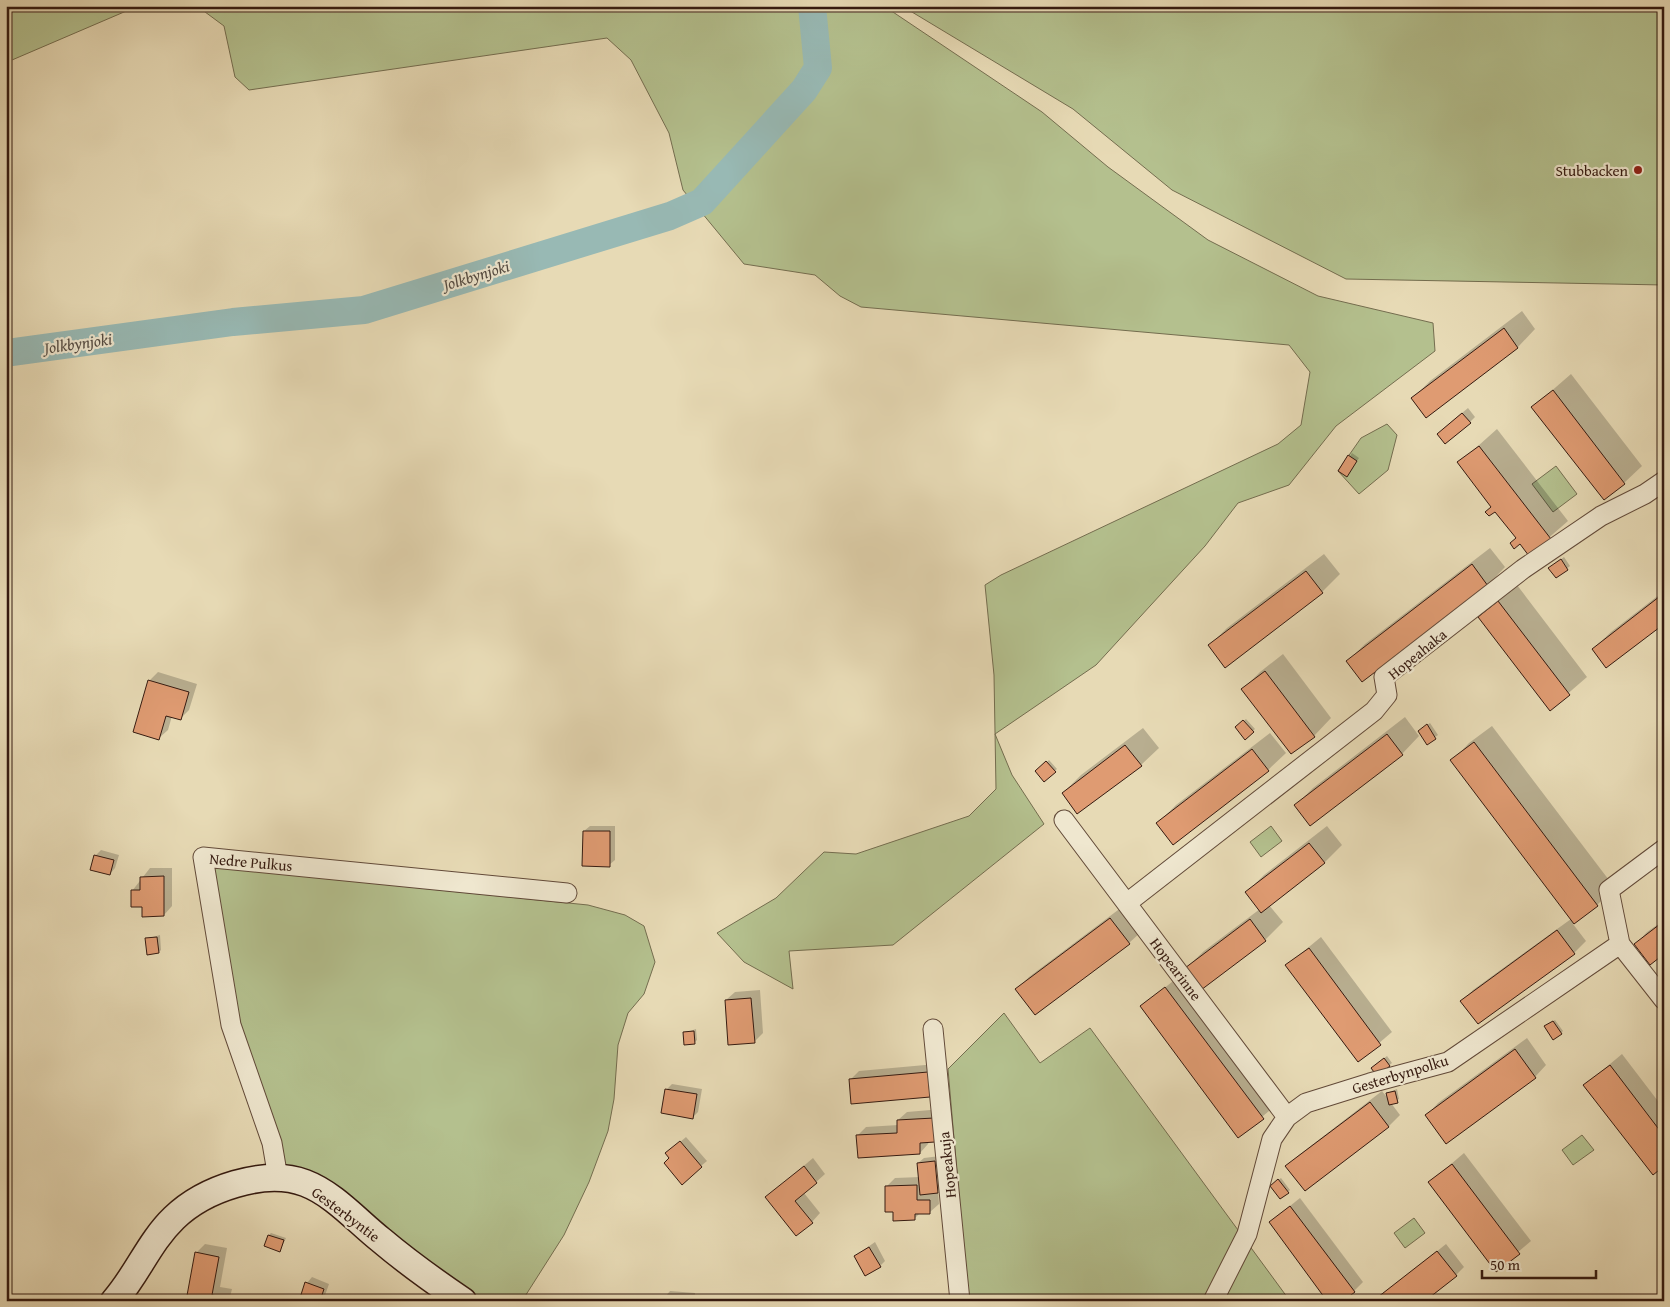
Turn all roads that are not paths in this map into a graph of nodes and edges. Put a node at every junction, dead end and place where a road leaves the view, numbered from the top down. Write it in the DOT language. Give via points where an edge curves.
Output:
graph roads {
  1 [pos="1664,481"];
  2 [pos="1064,820"];
  3 [pos="1664,849"];
  4 [pos="567,893"];
  5 [pos="1126,903"];
  6 [pos="1620,944"];
  7 [pos="1664,1000"];
  8 [pos="933,1029"];
  9 [pos="1287,1117"];
  10 [pos="278,1178"];
  11 [pos="114,1301"];
  12 [pos="464,1301"];
  13 [pos="960,1301"];
  14 [pos="1213,1301"];
  1 -- 5 [label="street, Hopeahaka" via="1646,494 1601,516 1523,569 1384,677 1387,695 1374,711"];
  2 -- 5 [label="street, Hopearinne"];
  3 -- 6 [label="street" via="1609,890"];
  4 -- 10 [label="street, Nedre Pulkus" via="203,857 231,1025 272,1143"];
  5 -- 9 [label="street, Hopearinne"];
  6 -- 7 [label="street"];
  6 -- 9 [label="street, Gesterbynpolku" via="1448,1062 1306,1103"];
  8 -- 13 [label="street, Hopeakuja"];
  9 -- 14 [label="street, Gesterbynpolku" via="1272,1139 1247,1234"];
  10 -- 11 [label="street, Gesterbyntie" via="229,1188 186,1208 161,1231"];
  10 -- 12 [label="street, Gesterbyntie" via="305,1183 321,1191"];
}
